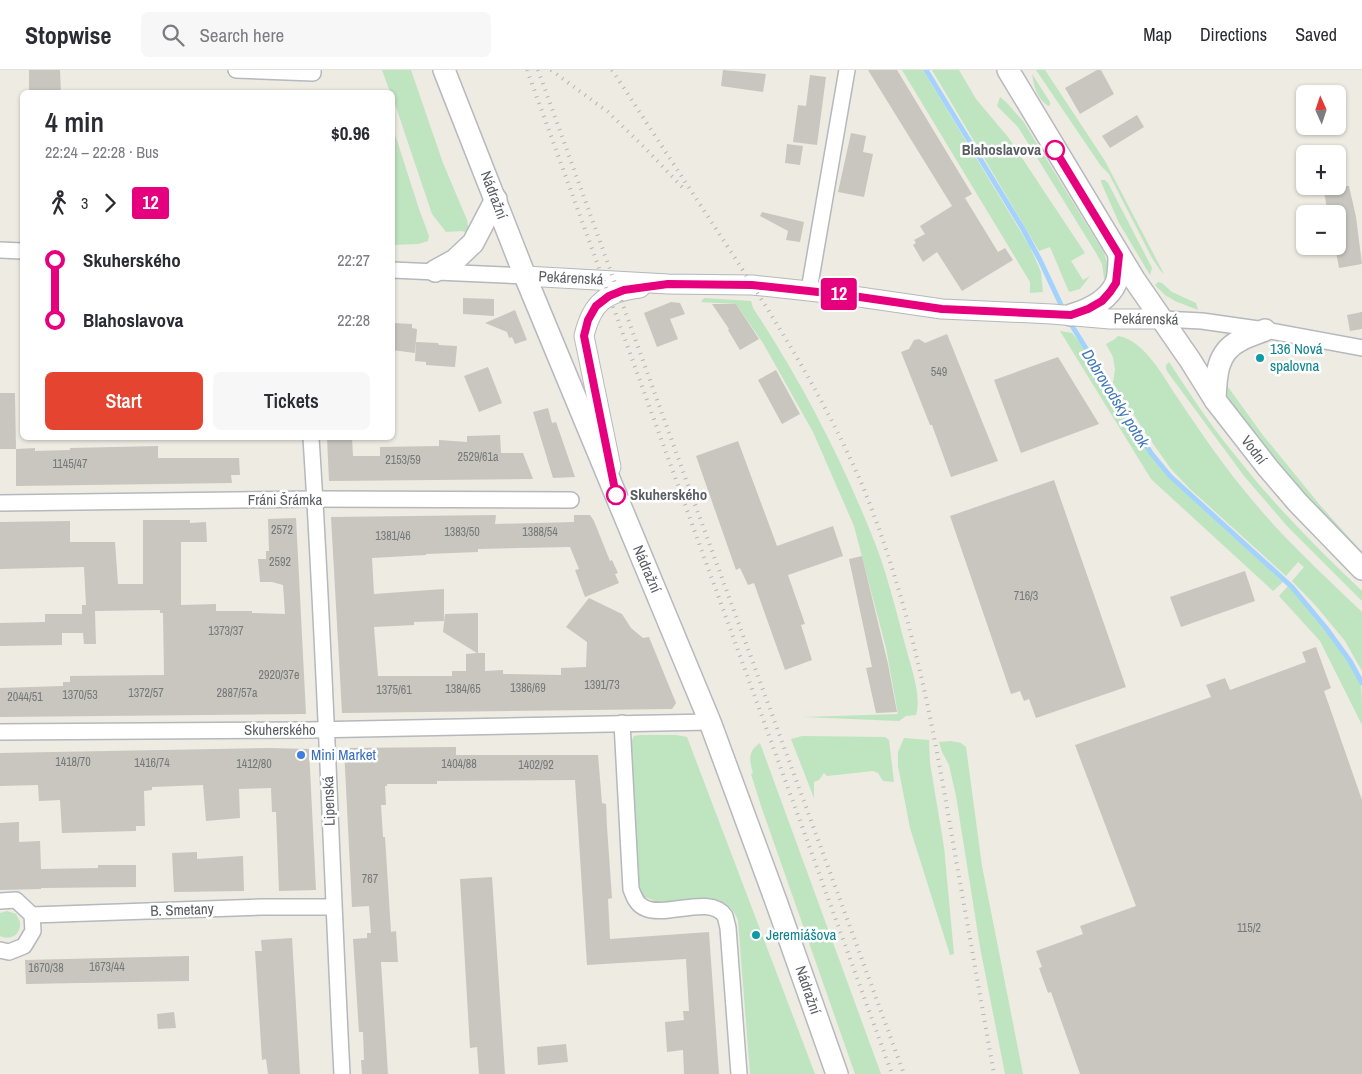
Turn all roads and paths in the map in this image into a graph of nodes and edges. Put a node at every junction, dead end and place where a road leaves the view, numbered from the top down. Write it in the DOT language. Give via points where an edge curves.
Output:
graph roads {
  1 [pos="236,70"];
  2 [pos="313,70"];
  3 [pos="444,70"];
  4 [pos="847,70"];
  5 [pos="1008,70"];
  6 [pos="496,199"];
  7 [pos="0,250"];
  8 [pos="20,251"];
  9 [pos="1119,255"];
  10 [pos="395,270"];
  11 [pos="435,271"];
  12 [pos="525,276"];
  13 [pos="668,284"];
  14 [pos="809,290"];
  15 [pos="1076,314"];
  16 [pos="1162,319"];
  17 [pos="1265,330"];
  18 [pos="1362,348"];
  19 [pos="1215,400"];
  20 [pos="311,440"];
  21 [pos="616,495"];
  22 [pos="315,499"];
  23 [pos="571,500"];
  24 [pos="0,503"];
  25 [pos="1362,569"];
  26 [pos="710,722"];
  27 [pos="622,723"];
  28 [pos="327,729"];
  29 [pos="0,732"];
  30 [pos="0,901"];
  31 [pos="333,907"];
  32 [pos="32,914"];
  33 [pos="0,950"];
  34 [pos="342,1074"];
  35 [pos="739,1074"];
  36 [pos="837,1074"];
  1 -- 2 [label="street" via="313,73"];
  3 -- 6 [label="main road, Nádražní"];
  4 -- 14 [label="street"];
  5 -- 9 [label="main road"];
  6 -- 11 [label="main road" via="473,243 455,260"];
  6 -- 12 [label="main road, Nádražní"];
  7 -- 8 [label="street"];
  9 -- 15 [label="main road" via="1116,283 1102,301"];
  9 -- 16 [label="main road"];
  10 -- 11 [label="street, Pekárenská"];
  11 -- 12 [label="street, Pekárenská"];
  12 -- 13 [label="street, Pekárenská"];
  12 -- 21 [label="main road, Nádražní"];
  13 -- 14 [label="street, Pekárenská" via="752,285"];
  13 -- 21 [label="street" via="624,290 609,296 596,306 584,336"];
  14 -- 15 [label="street, Pekárenská" via="942,309"];
  15 -- 16 [label="street, Pekárenská"];
  16 -- 17 [label="street, Pekárenská"];
  16 -- 19 [label="main road, Vodní"];
  17 -- 18 [label="street, Pekárenská"];
  17 -- 19 [label="main road" via="1239,340 1220,360"];
  19 -- 25 [label="main road, Vodní" via="1298,503"];
  20 -- 22 [label="street, Lipenská"];
  21 -- 26 [label="main road, Nádražní"];
  22 -- 23 [label="street, Fráni Šrámka"];
  22 -- 24 [label="street, Fráni Šrámka"];
  22 -- 28 [label="street, Lipenská"];
  26 -- 27 [label="street, Skuherského"];
  26 -- 36 [label="main road, Nádražní"];
  27 -- 28 [label="street, Skuherského"];
  27 -- 35 [label="street" via="631,889 635,900 644,908 656,911 707,906 725,916"];
  28 -- 29 [label="street, Skuherského"];
  28 -- 31 [label="street, Lipenská"];
  30 -- 32 [label="street" via="16,900"];
  31 -- 32 [label="street, B. Smetany"];
  31 -- 34 [label="street, Lipenská"];
  32 -- 33 [label="street" via="33,931 24,946 9,952"];
}
